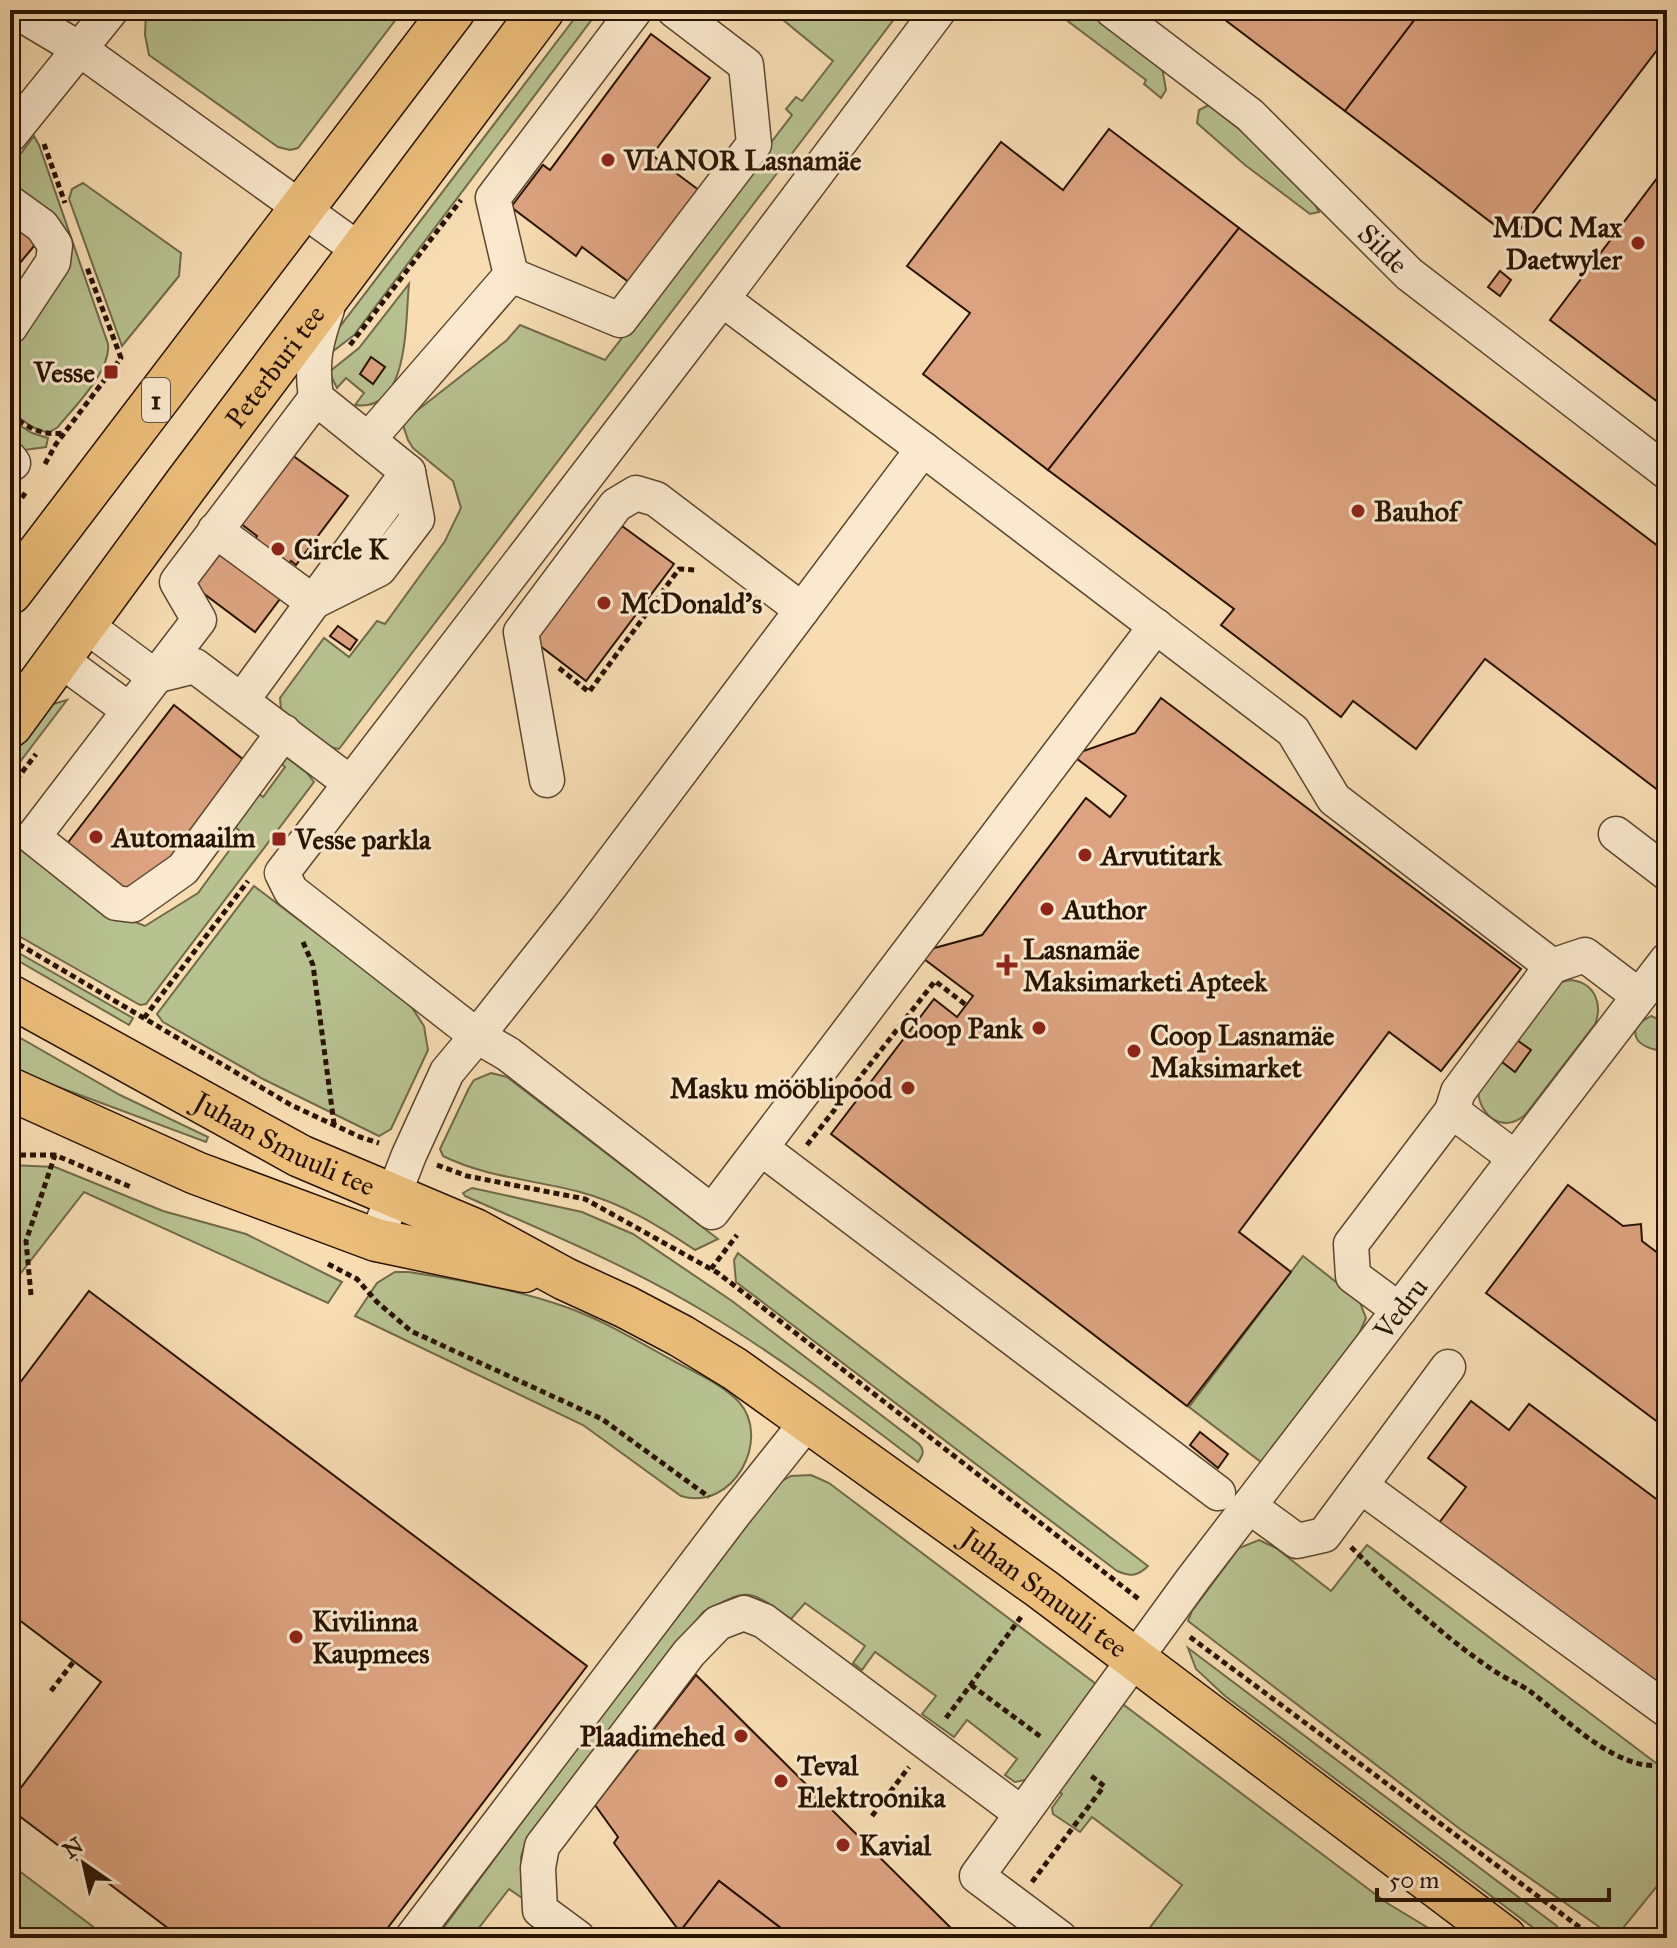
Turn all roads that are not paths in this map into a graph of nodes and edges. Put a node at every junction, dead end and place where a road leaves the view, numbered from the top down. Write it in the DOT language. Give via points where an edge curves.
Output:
graph roads {
  1 [pos="14,10"];
  2 [pos="111,10"];
  3 [pos="453,10"];
  4 [pos="542,10"];
  5 [pos="635,10"];
  6 [pos="674,10"];
  7 [pos="939,10"];
  8 [pos="1112,10"];
  9 [pos="81,50"];
  10 [pos="18,126"];
  11 [pos="10,203"];
  12 [pos="301,208"];
  13 [pos="362,252"];
  14 [pos="511,275"];
  15 [pos="333,289"];
  16 [pos="722,299"];
  17 [pos="10,327"];
  18 [pos="316,398"];
  19 [pos="368,440"];
  20 [pos="923,449"];
  21 [pos="1667,472"];
  22 [pos="215,530"];
  23 [pos="10,592"];
  24 [pos="313,602"];
  25 [pos="802,610"];
  26 [pos="84,624"];
  27 [pos="1156,626"];
  28 [pos="58,658"];
  29 [pos="154,676"];
  30 [pos="242,700"];
  31 [pos="129,710"];
  32 [pos="10,725"];
  33 [pos="284,732"];
  34 [pos="547,780"];
  35 [pos="350,783"];
  36 [pos="1616,834"];
  37 [pos="1667,873"];
  38 [pos="1552,966"];
  39 [pos="10,975"];
  40 [pos="1655,985"];
  41 [pos="10,996"];
  42 [pos="77,1032"];
  43 [pos="477,1036"];
  44 [pos="10,1089"];
  45 [pos="1452,1111"];
  46 [pos="761,1148"];
  47 [pos="1515,1158"];
  48 [pos="394,1195"];
  49 [pos="376,1240"];
  50 [pos="565,1279"];
  51 [pos="1399,1310"];
  52 [pos="1448,1367"];
  53 [pos="808,1421"];
  54 [pos="1361,1486"];
  55 [pos="1234,1499"];
  56 [pos="1137,1659"];
  57 [pos="1667,1710"];
  58 [pos="1022,1814"];
  59 [pos="412,1938"];
  60 [pos="578,1938"];
  61 [pos="1060,1938"];
  62 [pos="1505,1938"];
  1 -- 9 [label="street"];
  2 -- 9 [label="street"];
  3 -- 12 [label="highway, 1"];
  4 -- 13 [label="highway, Peterburi tee"];
  5 -- 14 [label="street" via="493,198"];
  6 -- 14 [label="street" via="746,65 754,144 620,320"];
  7 -- 16 [label="street"];
  8 -- 21 [label="street, Silde" via="1250,115 1409,274"];
  9 -- 10 [label="street"];
  9 -- 12 [label="street"];
  11 -- 17 [label="street" via="42,226 55,245 53,262"];
  12 -- 13 [label="street"];
  12 -- 23 [label="highway, 1"];
  13 -- 15 [label="highway, Peterburi tee"];
  14 -- 19 [label="street"];
  15 -- 18 [label="street" via="314,345"];
  15 -- 26 [label="highway, Peterburi tee"];
  16 -- 20 [label="street"];
  16 -- 35 [label="street"];
  18 -- 19 [label="street"];
  18 -- 22 [label="street"];
  19 -- 24 [label="street" via="408,472"];
  20 -- 25 [label="street"];
  20 -- 27 [label="street"];
  22 -- 24 [label="street"];
  22 -- 29 [label="street" via="177,582 199,620"];
  24 -- 30 [label="street"];
  25 -- 34 [label="street" via="714,561 656,499 636,493 616,505 521,632"];
  25 -- 43 [label="street"];
  26 -- 28 [label="highway, Peterburi tee"];
  26 -- 29 [label="street"];
  27 -- 38 [label="street" via="1293,731 1334,799"];
  27 -- 46 [label="street"];
  28 -- 31 [label="street"];
  28 -- 32 [label="highway, Peterburi tee"];
  29 -- 30 [label="street" via="195,666"];
  29 -- 31 [label="street"];
  30 -- 33 [label="street"];
  31 -- 33 [label="street" via="33,837 116,903 132,905 183,869"];
  33 -- 35 [label="street"];
  35 -- 43 [label="street" via="282,873 291,891"];
  36 -- 37 [label="street"];
  38 -- 40 [label="street" via="1585,955"];
  38 -- 45 [label="street" via="1458,1092"];
  39 -- 42 [label="main road"];
  40 -- 47 [label="street, Vedru"];
  41 -- 42 [label="main road, Juhan Smuuli tee"];
  42 -- 48 [label="main road, Juhan Smuuli tee" via="300,1156"];
  43 -- 46 [label="street" via="508,1054 712,1212"];
  43 -- 48 [label="street" via="447,1072"];
  44 -- 49 [label="main road, Juhan Smuuli tee" via="196,1173"];
  45 -- 47 [label="street"];
  45 -- 51 [label="street" via="1351,1244 1353,1276"];
  46 -- 55 [label="street"];
  47 -- 51 [label="street, Vedru"];
  48 -- 49 [label="street"];
  48 -- 50 [label="main road, Juhan Smuuli tee" via="475,1230"];
  49 -- 50 [label="main road, Juhan Smuuli tee"];
  50 -- 53 [label="main road, Juhan Smuuli tee" via="681,1336"];
  51 -- 55 [label="street, Vedru"];
  52 -- 54 [label="street"];
  53 -- 56 [label="main road, Juhan Smuuli tee"];
  53 -- 59 [label="street"];
  54 -- 55 [label="street" via="1324,1535 1297,1541"];
  54 -- 57 [label="street"];
  55 -- 56 [label="street, Vedru"];
  56 -- 58 [label="street, Vedru"];
  56 -- 62 [label="main road, Juhan Smuuli tee"];
  58 -- 60 [label="street" via="764,1621 744,1613 718,1623 689,1653 542,1846 540,1910"];
  58 -- 61 [label="street, Vedru" via="977,1876"];
}
